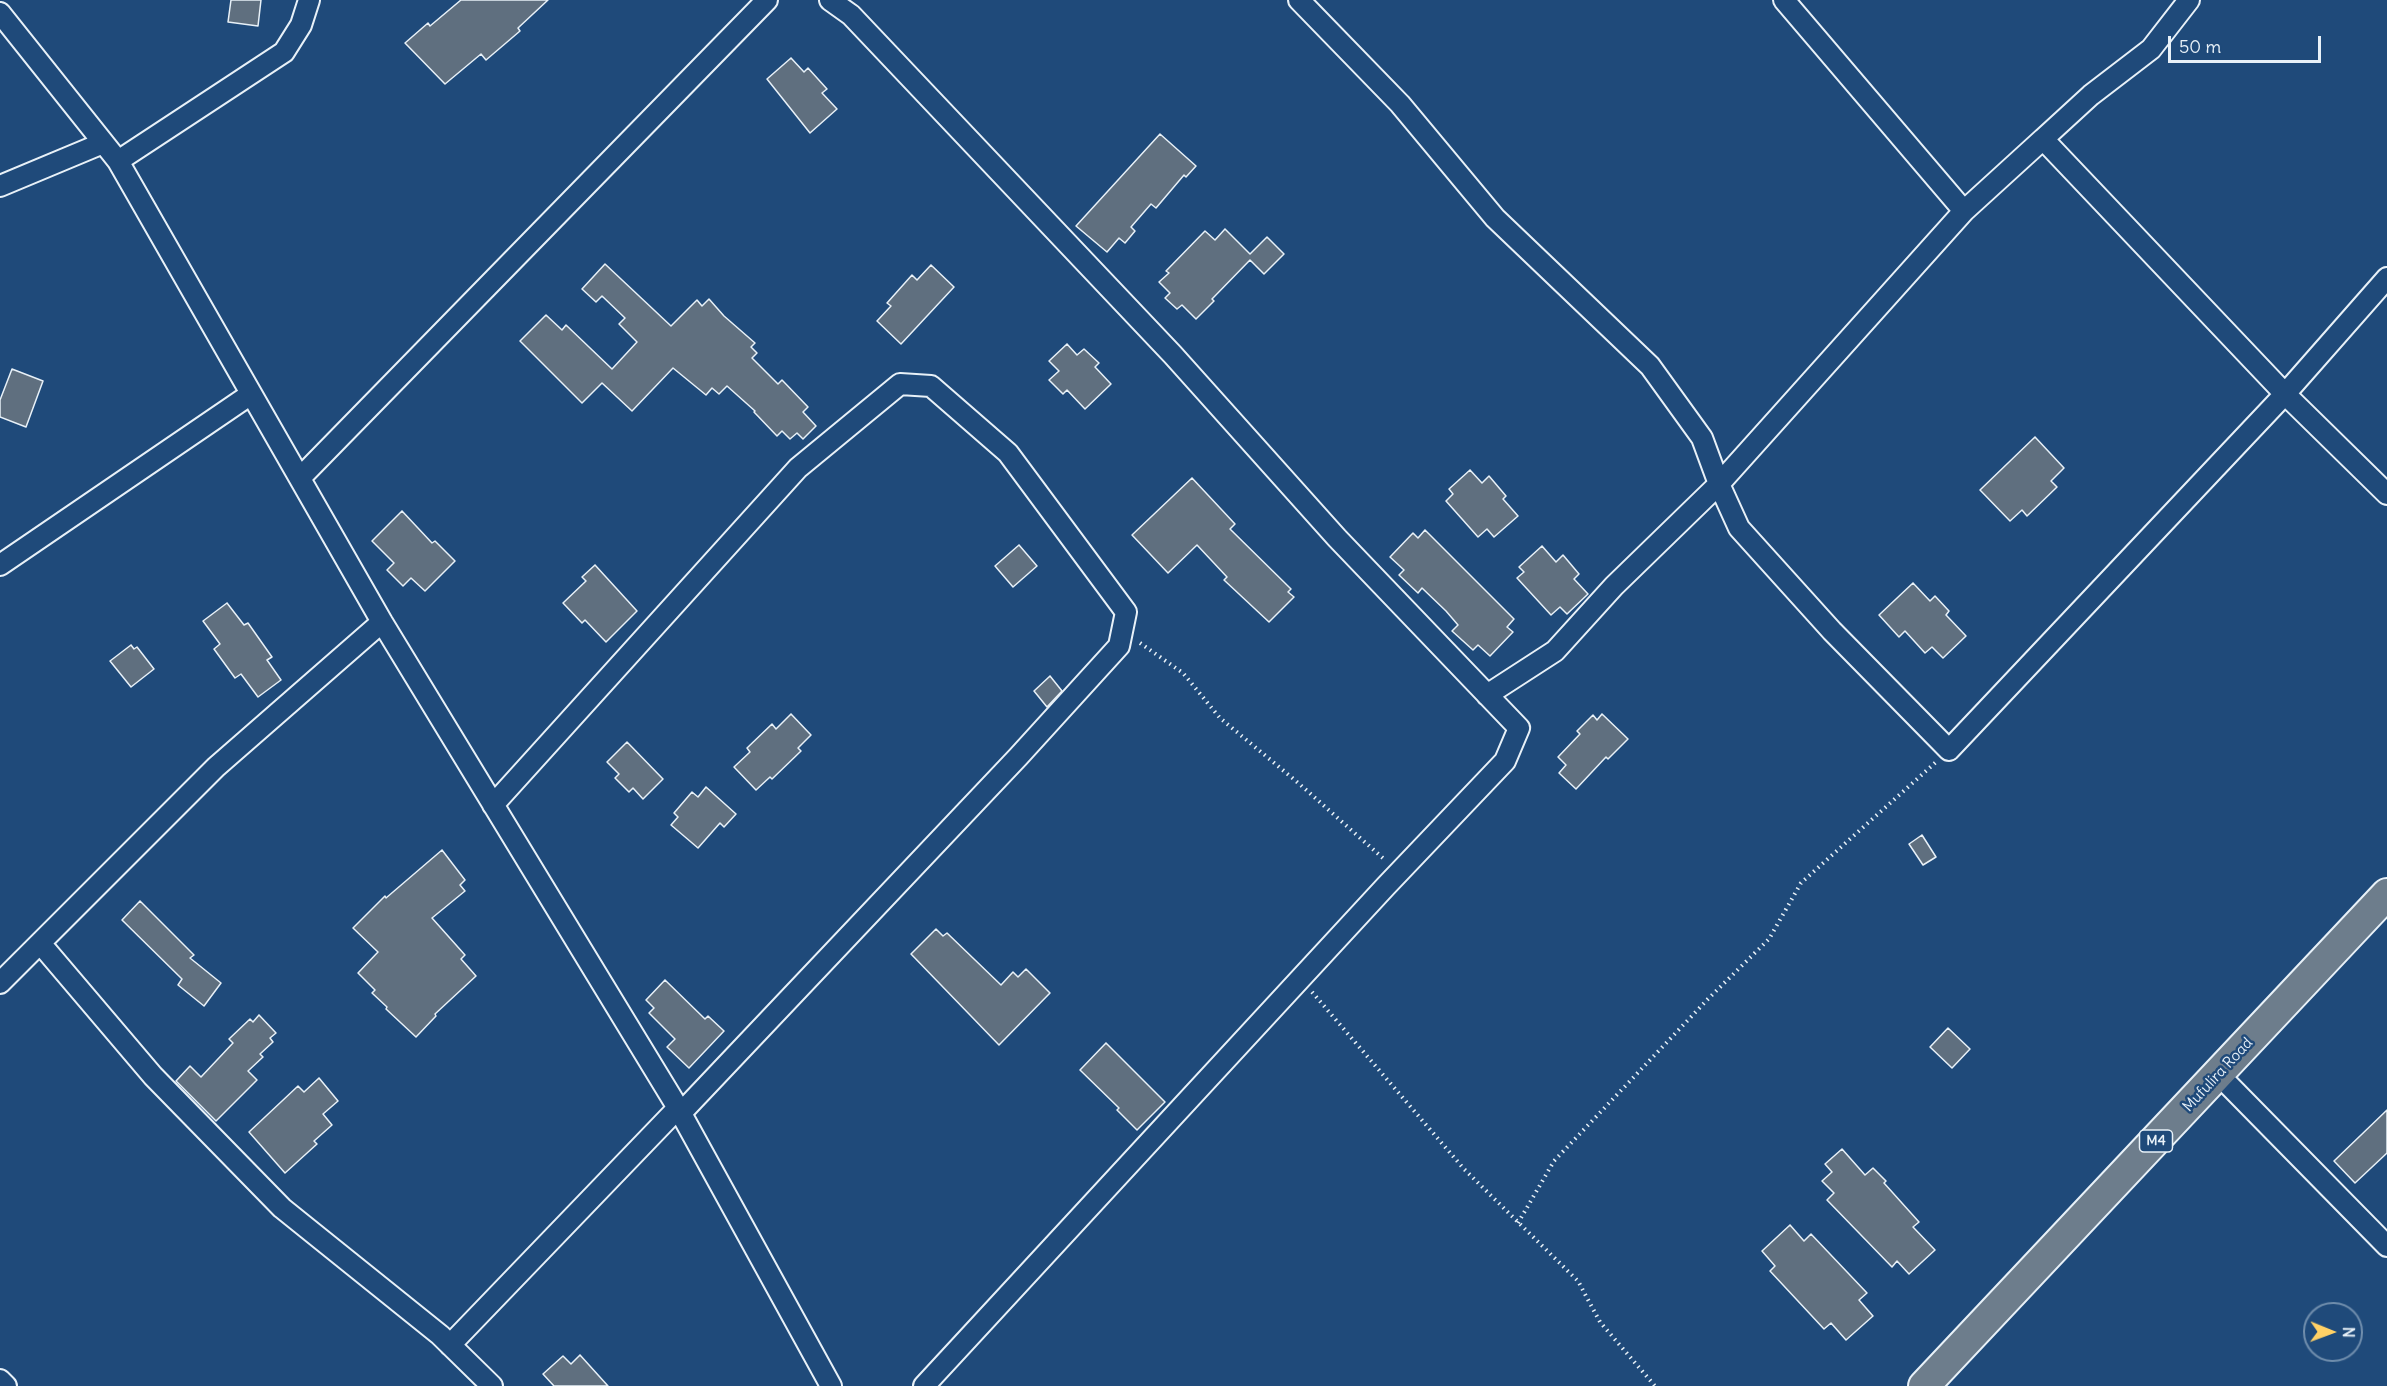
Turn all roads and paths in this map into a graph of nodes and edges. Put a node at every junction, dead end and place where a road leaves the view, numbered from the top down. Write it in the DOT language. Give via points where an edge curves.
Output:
graph roads {
  1 [pos="309,0"];
  2 [pos="767,0"];
  3 [pos="830,0"];
  4 [pos="1299,0"];
  5 [pos="1784,0"];
  6 [pos="2189,0"];
  7 [pos="0,13"];
  8 [pos="2043,139"];
  9 [pos="103,143"];
  10 [pos="118,161"];
  11 [pos="0,186"];
  12 [pos="1964,210"];
  13 [pos="2387,278"];
  14 [pos="251,394"];
  15 [pos="2285,394"];
  16 [pos="300,478"];
  17 [pos="1719,484"];
  18 [pos="2387,494"];
  19 [pos="0,565"];
  20 [pos="382,622"];
  21 [pos="1122,631"];
  22 [pos="1487,695"];
  23 [pos="1949,750"];
  24 [pos="493,805"];
  25 [pos="1399,873"];
  26 [pos="2387,894"];
  27 [pos="40,943"];
  28 [pos="1301,978"];
  29 [pos="0,983"];
  30 [pos="2219,1074"];
  31 [pos="679,1111"];
  32 [pos="1518,1223"];
  33 [pos="2387,1245"];
  34 [pos="450,1345"];
  35 [pos="0,1380"];
  36 [pos="6,1386"];
  37 [pos="492,1386"];
  38 [pos="831,1386"];
  39 [pos="924,1386"];
  40 [pos="1655,1386"];
  41 [pos="1925,1386"];
  1 -- 10 [label="street" via="301,25 284,52"];
  2 -- 16 [label="street"];
  3 -- 22 [label="street" via="851,15 1109,287 1337,538"];
  4 -- 17 [label="street" via="1400,104 1495,218 1650,366 1702,438"];
  5 -- 12 [label="street"];
  6 -- 8 [label="street" via="2151,49 2091,95"];
  7 -- 9 [label="street"];
  8 -- 12 [label="street"];
  8 -- 15 [label="street"];
  9 -- 10 [label="street"];
  9 -- 11 [label="street"];
  10 -- 14 [label="street"];
  12 -- 17 [label="street"];
  13 -- 15 [label="street"];
  14 -- 16 [label="street"];
  14 -- 19 [label="street"];
  15 -- 18 [label="street"];
  15 -- 23 [label="street"];
  16 -- 20 [label="street"];
  17 -- 22 [label="street" via="1614,586 1555,651"];
  17 -- 23 [label="street" via="1739,528 1832,631"];
  20 -- 24 [label="street"];
  20 -- 27 [label="street" via="216,767"];
  21 -- 24 [label="street" via="1126,612 1008,453 931,386 900,384 798,468"];
  21 -- 25 [label="path" via="1183,673 1220,718"];
  21 -- 31 [label="street" via="1119,646 1018,757"];
  22 -- 25 [label="street" via="1519,728 1505,761"];
  23 -- 32 [label="path" via="1801,883 1769,939 1554,1161"];
  24 -- 31 [label="street"];
  25 -- 28 [label="street"];
  26 -- 30 [label="main road, Mufulira Road / M4"];
  27 -- 29 [label="street"];
  27 -- 34 [label="street" via="153,1076 282,1208"];
  28 -- 32 [label="path" via="1464,1169"];
  28 -- 39 [label="street"];
  30 -- 33 [label="street"];
  30 -- 41 [label="main road, Mufulira Road / M4"];
  31 -- 34 [label="street"];
  31 -- 38 [label="street"];
  32 -- 40 [label="path" via="1578,1281 1600,1322"];
  34 -- 37 [label="street"];
  35 -- 36 [label="street"];
}
